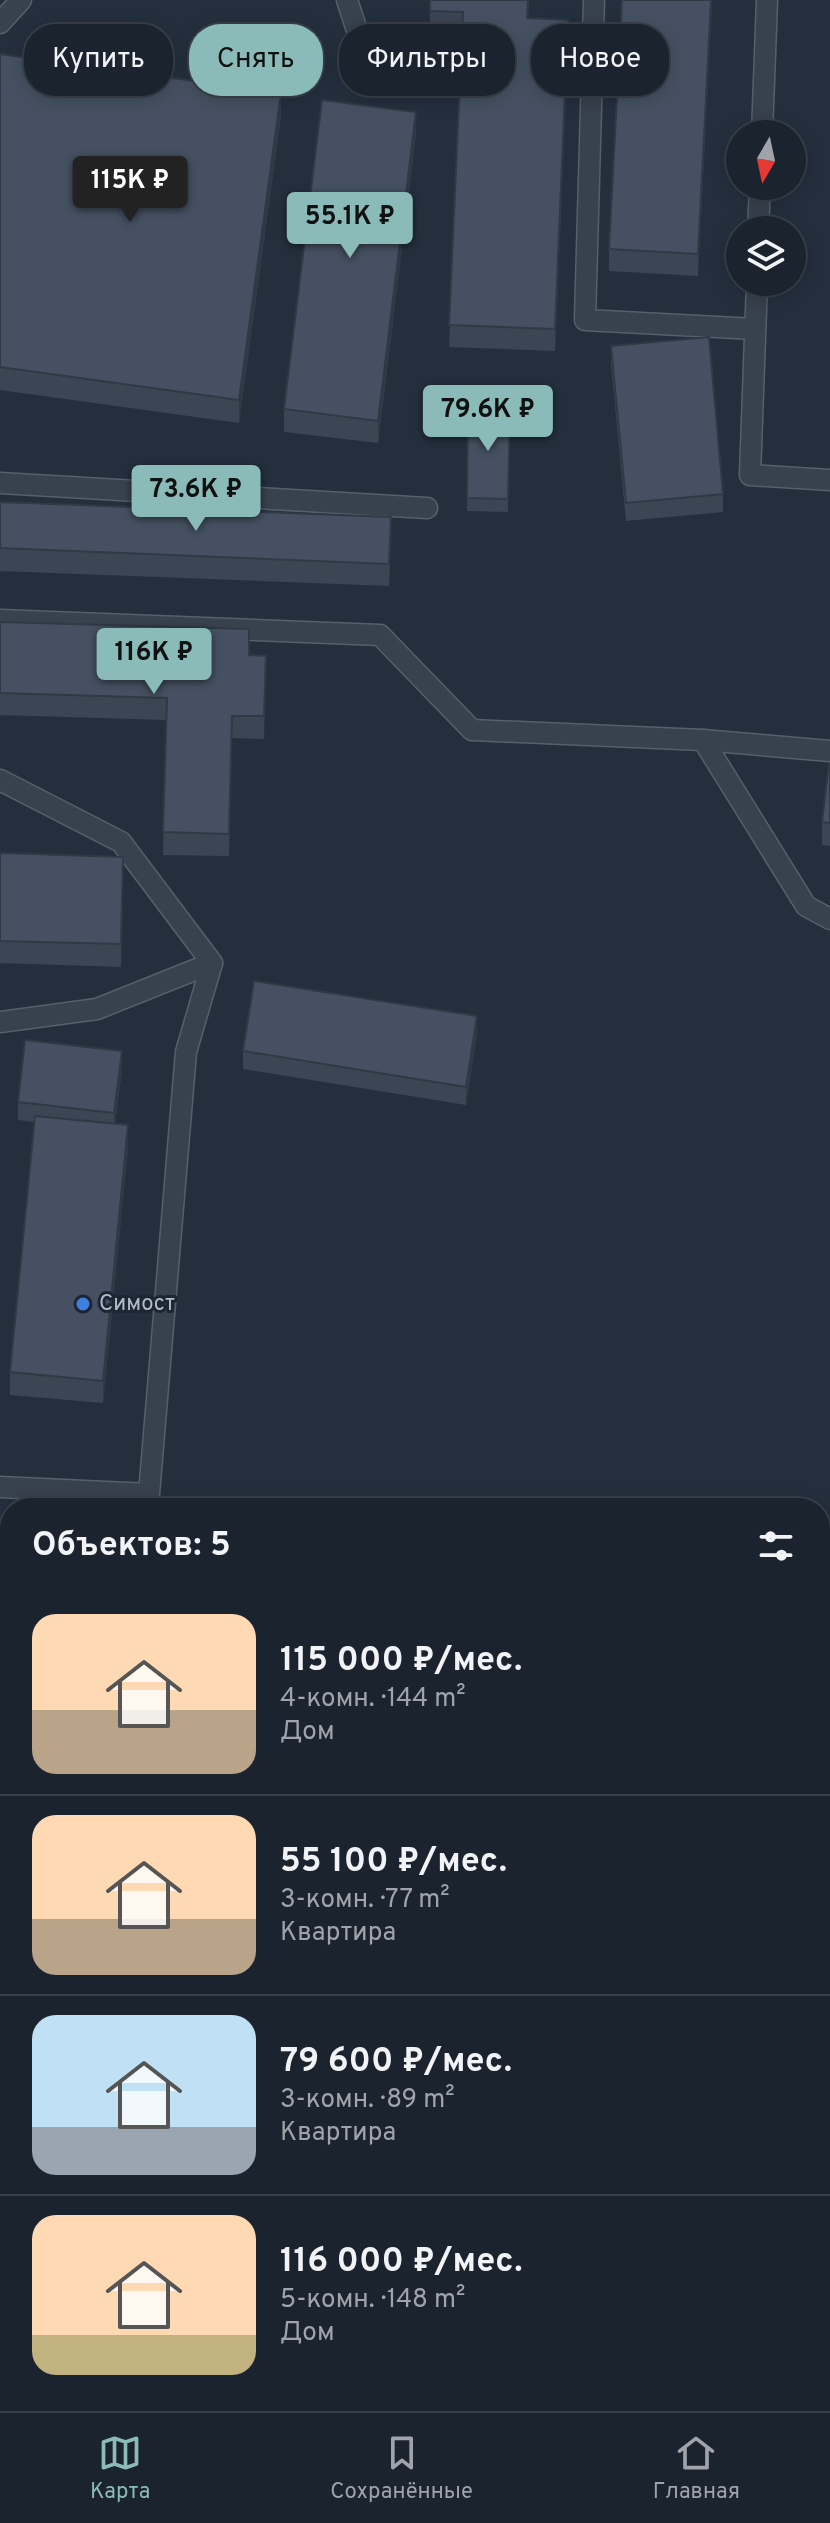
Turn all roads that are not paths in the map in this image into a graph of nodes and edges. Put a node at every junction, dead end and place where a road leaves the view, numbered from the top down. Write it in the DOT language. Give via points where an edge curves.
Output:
graph roads {
  1 [pos="21,0"];
  2 [pos="347,0"];
  3 [pos="594,0"];
  4 [pos="767,0"];
  5 [pos="0,23"];
  6 [pos="355,24"];
  7 [pos="763,120"];
  8 [pos="756,296"];
  9 [pos="755,329"];
  10 [pos="830,480"];
  11 [pos="0,483"];
  12 [pos="427,508"];
  13 [pos="0,620"];
  14 [pos="703,740"];
  15 [pos="830,751"];
  16 [pos="0,780"];
  17 [pos="830,919"];
  18 [pos="212,963"];
  19 [pos="0,1022"];
  20 [pos="0,1487"];
  1 -- 5 [label="lane"];
  2 -- 6 [label="lane"];
  3 -- 9 [label="lane" via="585,320"];
  4 -- 7 [label="lane"];
  8 -- 9 [label="lane"];
  9 -- 10 [label="lane" via="750,475"];
  11 -- 12 [label="lane"];
  13 -- 14 [label="lane" via="380,635 472,730"];
  14 -- 15 [label="lane"];
  14 -- 17 [label="lane" via="806,906"];
  16 -- 18 [label="lane" via="121,842"];
  18 -- 19 [label="lane" via="97,1009"];
  18 -- 20 [label="lane" via="186,1052 149,1494"];
}
